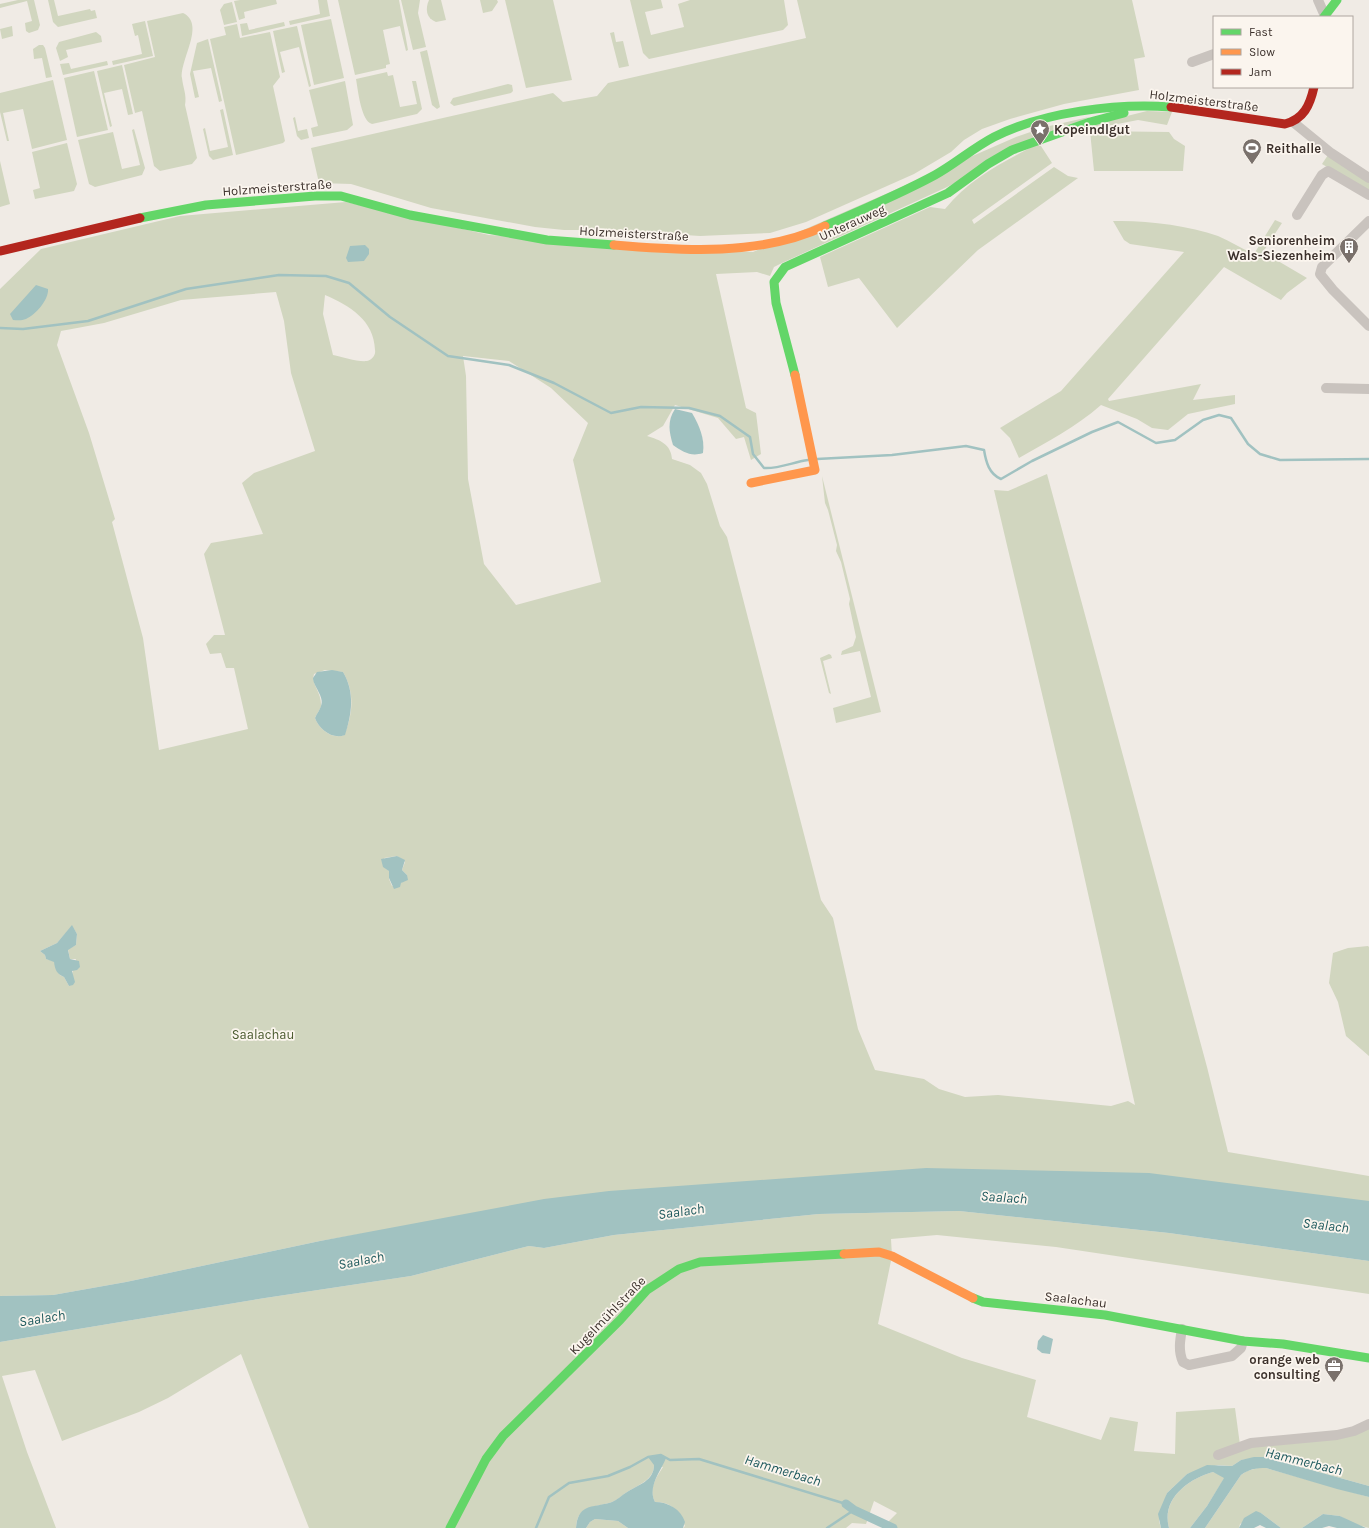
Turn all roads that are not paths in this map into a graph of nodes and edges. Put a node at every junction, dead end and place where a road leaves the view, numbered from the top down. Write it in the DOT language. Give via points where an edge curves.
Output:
graph roads {
  1 [pos="1318,0"];
  2 [pos="1337,0"];
  3 [pos="1324,16"];
  4 [pos="1213,54"];
  5 [pos="1192,62"];
  6 [pos="1314,88"];
  7 [pos="1140,106"];
  8 [pos="1293,122"];
  9 [pos="1369,178"];
  10 [pos="1369,195"];
  11 [pos="1297,215"];
  12 [pos="1369,221"];
  13 [pos="0,251"];
  14 [pos="1368,323"];
  15 [pos="1326,388"];
  16 [pos="1369,389"];
  17 [pos="751,483"];
  18 [pos="967,1296"];
  19 [pos="1182,1329"];
  20 [pos="1243,1341"];
  21 [pos="1369,1358"];
  22 [pos="1369,1424"];
  23 [pos="1218,1455"];
  24 [pos="450,1528"];
  1 -- 3 [label="street"];
  2 -- 3 [label="street"];
  4 -- 5 [label="street"];
  6 -- 8 [label="street" via="1306,110"];
  7 -- 8 [label="street, Holzmeisterstraße" via="1183,108 1285,124"];
  7 -- 13 [label="street, Holzmeisterstraße" via="1139,101 1129,97 1116,99 1105,108 1068,115 999,135 935,175 809,234 787,241 752,246 675,250 547,240 410,214 341,196 315,196 183,208"];
  7 -- 17 [label="street, Unterauweg" via="1132,111 1090,122 1012,150 948,193 785,267 774,282 776,303 799,390 815,470"];
  8 -- 9 [label="street" via="1331,153"];
  10 -- 11 [label="street" via="1328,171 1322,175"];
  12 -- 14 [label="street" via="1322,267 1320,274 1332,290"];
  15 -- 16 [label="street"];
  18 -- 19 [label="street, Saalachau" via="1001,1305 1024,1305 1105,1315"];
  18 -- 24 [label="street, Kugelmühlstraße" via="892,1256 879,1252 700,1262 679,1269 647,1290 576,1365 503,1436 486,1459"];
  19 -- 20 [label="street, Saalachau"];
  19 -- 20 [label="street" via="1180,1353 1183,1362 1189,1365 1232,1356 1241,1348"];
  20 -- 21 [label="street, Saalachau" via="1283,1344"];
  22 -- 23 [label="street" via="1337,1435 1251,1443"];
}
